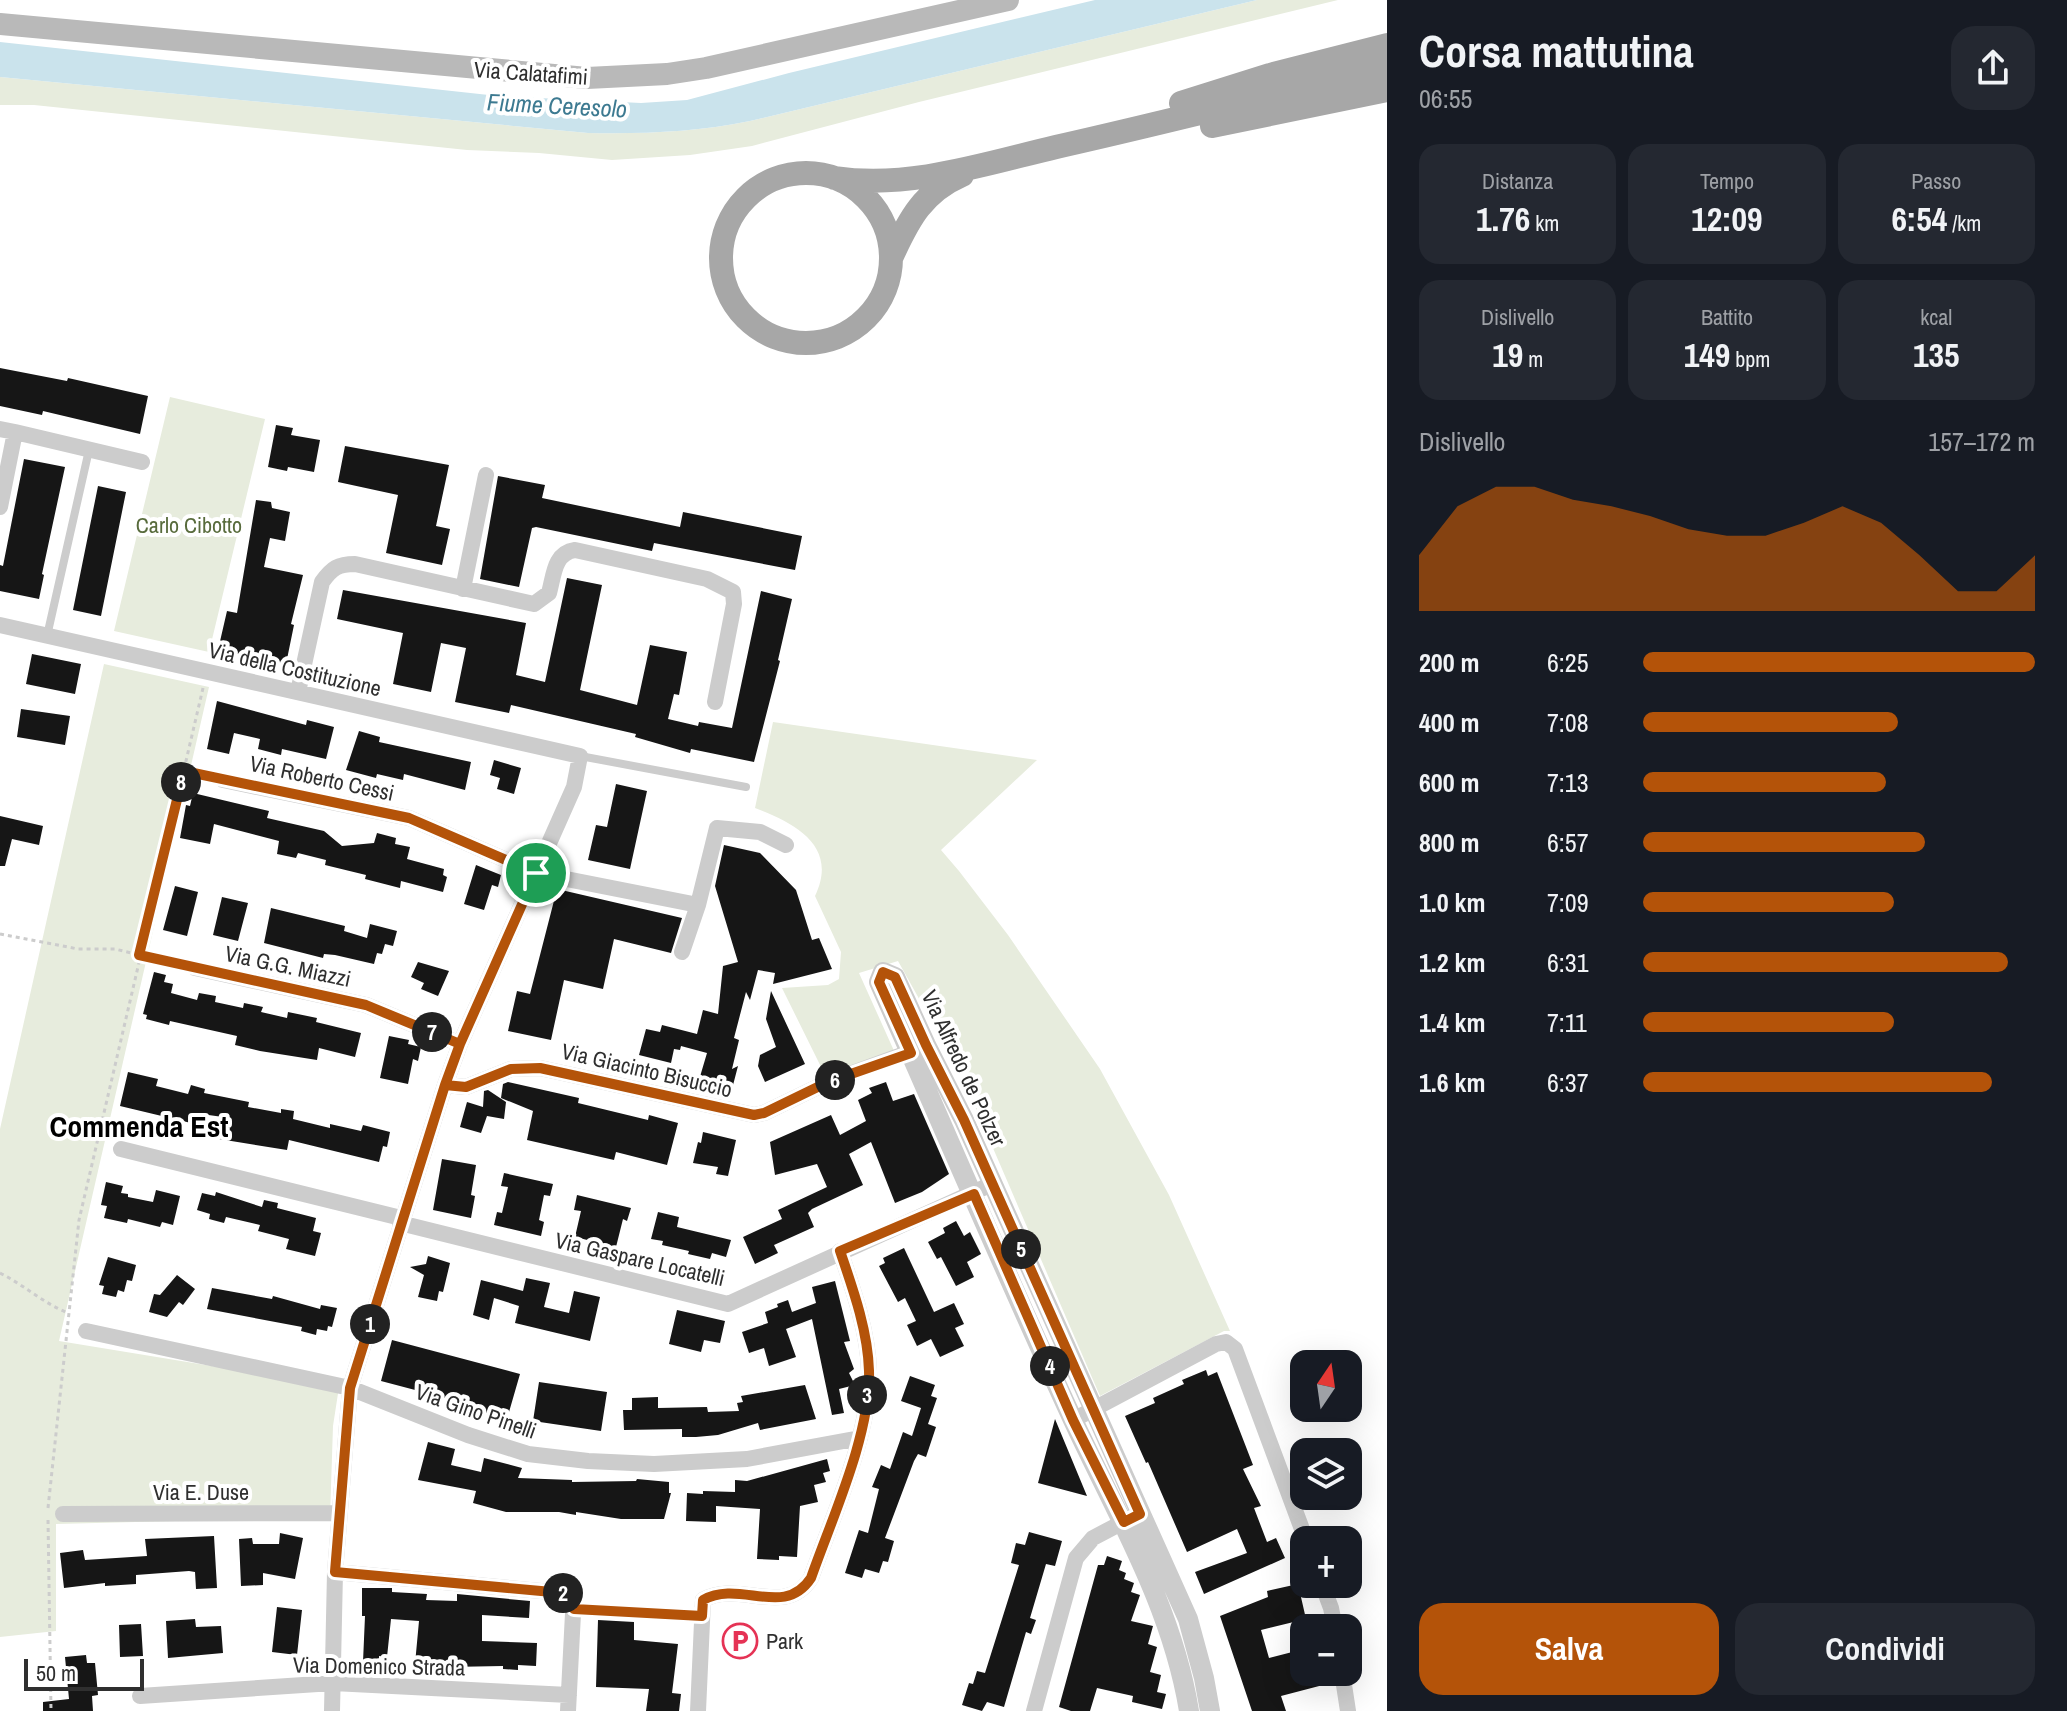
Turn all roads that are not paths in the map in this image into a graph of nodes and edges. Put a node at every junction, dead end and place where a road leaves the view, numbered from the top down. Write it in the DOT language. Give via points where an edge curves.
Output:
graph roads {
  1 [pos="1008,0"];
  2 [pos="0,24"];
  3 [pos="1387,45"];
  4 [pos="1387,67"];
  5 [pos="1387,90"];
  6 [pos="1111,135"];
  7 [pos="994,162"];
  8 [pos="835,178"];
  9 [pos="892,256"];
  10 [pos="8,430"];
  11 [pos="89,449"];
  12 [pos="142,462"];
  13 [pos="486,475"];
  14 [pos="0,507"];
  15 [pos="463,589"];
  16 [pos="0,625"];
  17 [pos="47,636"];
  18 [pos="298,692"];
  19 [pos="715,702"];
  20 [pos="580,756"];
  21 [pos="223,780"];
  22 [pos="746,787"];
  23 [pos="786,845"];
  24 [pos="536,873"];
  25 [pos="698,905"];
  26 [pos="682,952"];
  27 [pos="195,968"];
  28 [pos="460,1044"];
  29 [pos="918,1049"];
  30 [pos="445,1085"];
  31 [pos="121,1149"];
  32 [pos="983,1189"];
  33 [pos="401,1221"];
  34 [pos="840,1251"];
  35 [pos="86,1331"];
  36 [pos="350,1388"];
  37 [pos="1093,1411"];
  38 [pos="1073,1420"];
  39 [pos="860,1438"];
  40 [pos="339,1513"];
  41 [pos="63,1514"];
  42 [pos="1132,1518"];
  43 [pos="1301,1526"];
  44 [pos="335,1572"];
  45 [pos="333,1683"];
  46 [pos="1344,1686"];
  47 [pos="140,1696"];
  48 [pos="568,1703"];
  49 [pos="332,1711"];
  50 [pos="698,1711"];
  51 [pos="1034,1711"];
  52 [pos="1189,1711"];
  53 [pos="1210,1711"];
  54 [pos="1348,1711"];
  1 -- 2 [label="main road, Via Calatafimi" via="706,68 601,78"];
  3 -- 6 [label="main road" via="1147,114"];
  4 -- 6 [label="main road"];
  5 -- 6 [label="main road" via="1161,135"];
  6 -- 7 [label="main road"];
  7 -- 8 [label="main road" via="919,178 868,183"];
  7 -- 9 [label="main road" via="941,185 910,217"];
  8 -- 9 [label="main road" via="876,208"];
  8 -- 9 [label="main road" via="807,173 778,177 753,191 734,212 723,239 721,268 729,295 746,319 770,335 798,343 826,341 853,330 874,310 887,284"];
  10 -- 11 [label="street"];
  10 -- 14 [label="street"];
  11 -- 12 [label="street"];
  11 -- 17 [label="lane"];
  13 -- 15 [label="street"];
  15 -- 18 [label="street" via="355,564 331,569 322,582"];
  15 -- 19 [label="street" via="534,604 549,593 558,559 575,550 726,587 733,592 734,604"];
  16 -- 17 [label="street, Via della Costituzione"];
  17 -- 18 [label="street, Via della Costituzione"];
  18 -- 20 [label="street, Via della Costituzione"];
  20 -- 22 [label="lane"];
  20 -- 24 [label="street" via="574,787"];
  21 -- 24 [label="street, Via Roberto Cessi" via="409,818"];
  23 -- 25 [label="street" via="760,832 717,828"];
  24 -- 25 [label="street, Via Roberto Cessi"];
  24 -- 28 [label="street"];
  25 -- 26 [label="street"];
  27 -- 28 [label="street, Via G.G. Miazzi" via="366,1005"];
  28 -- 30 [label="street"];
  29 -- 30 [label="street, Via Giacinto Bisuccio" via="754,1115 540,1068 511,1069 466,1087"];
  29 -- 32 [label="street, Via Alfredo de Polzer" via="964,1120"];
  30 -- 33 [label="street"];
  31 -- 33 [label="street, Via Gaspare Locatelli"];
  32 -- 34 [label="street, Via Gaspare Locatelli"];
  32 -- 37 [label="street, Via Alfredo de Polzer"];
  32 -- 38 [label="street, Via Alfredo de Polzer"];
  33 -- 34 [label="street, Via Gaspare Locatelli" via="728,1304"];
  33 -- 36 [label="street"];
  34 -- 39 [label="street" via="867,1347 869,1374"];
  35 -- 36 [label="street, Via Gino Pinelli"];
  36 -- 39 [label="street, Via Gino Pinelli" via="528,1454 588,1461 747,1459"];
  36 -- 40 [label="street"];
  37 -- 38 [label="street"];
  37 -- 42 [label="street, Via Alfredo de Polzer"];
  37 -- 43 [label="street" via="1226,1342 1235,1349"];
  38 -- 42 [label="street, Via Alfredo de Polzer"];
  39 -- 50 [label="street" via="804,1589 791,1597 727,1594 703,1600"];
  40 -- 41 [label="street, Via E. Duse"];
  40 -- 44 [label="street"];
  42 -- 51 [label="street" via="1093,1538 1076,1558"];
  42 -- 52 [label="street, Via Alfredo de Polzer" via="1183,1672"];
  42 -- 53 [label="street, Via Alfredo de Polzer" via="1188,1619"];
  44 -- 45 [label="street"];
  44 -- 48 [label="street" via="574,1601"];
  45 -- 47 [label="street, Via Domenico Strada"];
  45 -- 48 [label="street, Via Domenico Strada"];
  45 -- 49 [label="street"];
  46 -- 54 [label="street"];
}
